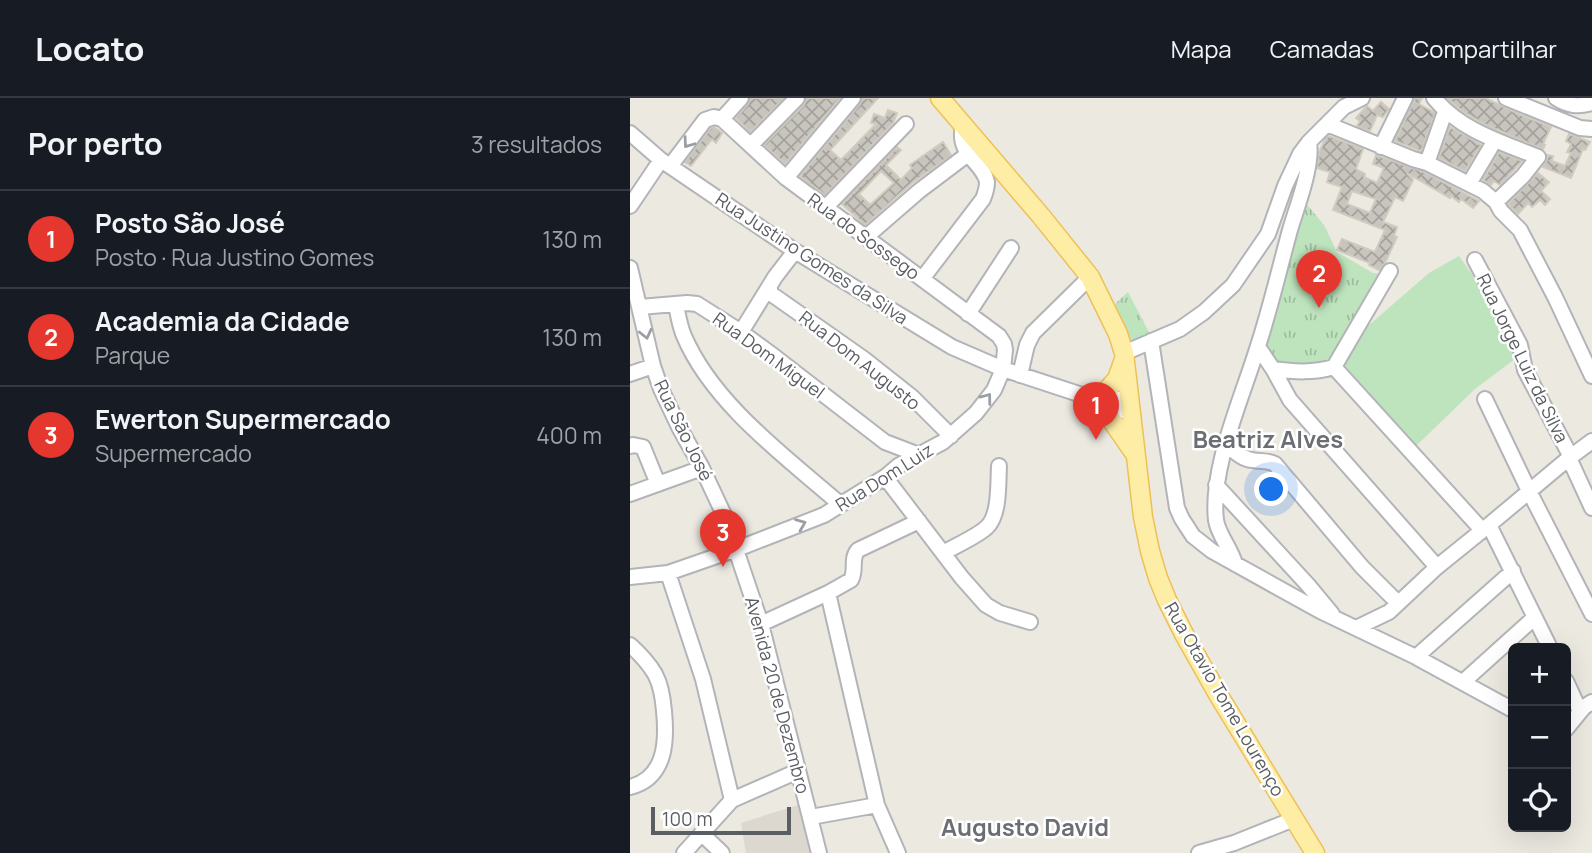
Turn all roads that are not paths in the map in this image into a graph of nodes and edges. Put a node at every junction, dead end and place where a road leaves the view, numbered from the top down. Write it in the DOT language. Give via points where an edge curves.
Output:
graph roads {
  1 [pos="741,98"];
  2 [pos="797,98"];
  3 [pos="853,98"];
  4 [pos="940,98"];
  5 [pos="1362,98"];
  6 [pos="1405,98"];
  7 [pos="1434,98"];
  8 [pos="1506,98"];
  9 [pos="1562,100"];
  10 [pos="1592,103"];
  11 [pos="1445,112"];
  12 [pos="722,119"];
  13 [pos="906,124"];
  14 [pos="1327,124"];
  15 [pos="963,126"];
  16 [pos="1592,129"];
  17 [pos="630,133"];
  18 [pos="1495,140"];
  19 [pos="1309,142"];
  20 [pos="751,145"];
  21 [pos="1381,146"];
  22 [pos="968,154"];
  23 [pos="666,163"];
  24 [pos="1427,163"];
  25 [pos="786,178"];
  26 [pos="1469,184"];
  27 [pos="1301,193"];
  28 [pos="1496,202"];
  29 [pos="630,206"];
  30 [pos="826,207"];
  31 [pos="1275,215"];
  32 [pos="866,237"];
  33 [pos="1011,248"];
  34 [pos="795,251"];
  35 [pos="1475,260"];
  36 [pos="630,268"];
  37 [pos="1390,271"];
  38 [pos="1090,277"];
  39 [pos="922,279"];
  40 [pos="770,288"];
  41 [pos="676,305"];
  42 [pos="640,307"];
  43 [pos="968,314"];
  44 [pos="741,332"];
  45 [pos="1151,341"];
  46 [pos="1258,346"];
  47 [pos="1124,356"];
  48 [pos="653,366"];
  49 [pos="1334,367"];
  50 [pos="1003,369"];
  51 [pos="1273,369"];
  52 [pos="630,374"];
  53 [pos="1020,374"];
  54 [pos="1592,376"];
  55 [pos="1485,399"];
  56 [pos="1099,401"];
  57 [pos="1129,405"];
  58 [pos="951,436"];
  59 [pos="1592,441"];
  60 [pos="885,442"];
  61 [pos="1226,445"];
  62 [pos="630,446"];
  63 [pos="919,455"];
  64 [pos="1137,456"];
  65 [pos="1569,457"];
  66 [pos="898,466"];
  67 [pos="999,466"];
  68 [pos="702,468"];
  69 [pos="885,477"];
  70 [pos="658,484"];
  71 [pos="1216,485"];
  72 [pos="1529,491"];
  73 [pos="630,494"];
  74 [pos="840,504"];
  75 [pos="1592,508"];
  76 [pos="919,522"];
  77 [pos="1486,528"];
  78 [pos="737,549"];
  79 [pos="943,553"];
  80 [pos="1235,564"];
  81 [pos="1437,567"];
  82 [pos="1513,571"];
  83 [pos="668,573"];
  84 [pos="630,577"];
  85 [pos="828,593"];
  86 [pos="1398,603"];
  87 [pos="1592,614"];
  88 [pos="1334,617"];
  89 [pos="1534,618"];
  90 [pos="1030,622"];
  91 [pos="761,624"];
  92 [pos="1356,628"];
  93 [pos="1547,643"];
  94 [pos="630,645"];
  95 [pos="1416,657"];
  96 [pos="1463,682"];
  97 [pos="1571,692"];
  98 [pos="1508,704"];
  99 [pos="1588,704"];
  100 [pos="1571,723"];
  101 [pos="799,771"];
  102 [pos="630,787"];
  103 [pos="732,800"];
  104 [pos="877,805"];
  105 [pos="811,817"];
  106 [pos="1294,819"];
  107 [pos="702,834"];
  108 [pos="819,849"];
  109 [pos="684,853"];
  110 [pos="722,853"];
  111 [pos="898,853"];
  112 [pos="1199,853"];
  113 [pos="1315,853"];
  1 -- 12 [label="street"];
  2 -- 20 [label="street"];
  3 -- 25 [label="street"];
  4 -- 15 [label="main road, Rua Otavio Tome Lourenço"];
  5 -- 14 [label="street" via="1344,107"];
  6 -- 21 [label="street"];
  7 -- 11 [label="street"];
  8 -- 16 [label="street"];
  9 -- 10 [label="street"];
  11 -- 18 [label="street"];
  11 -- 24 [label="street"];
  12 -- 20 [label="street, Rua do Sossego"];
  12 -- 23 [label="street, one-way" via="705,120"];
  13 -- 30 [label="street"];
  14 -- 19 [label="street"];
  14 -- 21 [label="street"];
  15 -- 22 [label="street"];
  15 -- 38 [label="main road, Rua Otavio Tome Lourenço"];
  17 -- 23 [label="street, Rua Justino Gomes da Silva"];
  18 -- 26 [label="street"];
  18 -- 28 [label="street" via="1538,157"];
  19 -- 27 [label="street" via="1311,153"];
  19 -- 31 [label="street"];
  20 -- 25 [label="street, Rua do Sossego"];
  21 -- 24 [label="street"];
  22 -- 32 [label="street"];
  22 -- 39 [label="street" via="986,179 983,199"];
  23 -- 29 [label="street"];
  23 -- 34 [label="street, Rua Justino Gomes da Silva"];
  24 -- 26 [label="street"];
  25 -- 30 [label="street, Rua do Sossego"];
  26 -- 28 [label="street"];
  27 -- 31 [label="street"];
  27 -- 46 [label="street"];
  28 -- 54 [label="street" via="1520,230"];
  30 -- 32 [label="street, Rua do Sossego"];
  31 -- 45 [label="street" via="1268,234 1233,285 1180,329"];
  32 -- 39 [label="street, Rua do Sossego"];
  33 -- 43 [label="street"];
  34 -- 40 [label="street"];
  34 -- 50 [label="street, Rua Justino Gomes da Silva" via="951,347"];
  35 -- 65 [label="street, Rua Jorge Luiz da Silva" via="1520,345 1525,370"];
  36 -- 42 [label="street, Rua São José"];
  37 -- 49 [label="street"];
  38 -- 47 [label="main road, Rua Otavio Tome Lourenço"];
  38 -- 53 [label="street" via="1033,333"];
  39 -- 43 [label="street, Rua do Sossego"];
  40 -- 44 [label="street"];
  40 -- 58 [label="street, Rua Dom Augusto" via="770,293 912,397"];
  41 -- 42 [label="street, Rua Dom Miguel"];
  41 -- 44 [label="street, Rua Dom Miguel" via="697,304"];
  41 -- 74 [label="street" via="683,335 718,391 759,435"];
  42 -- 48 [label="street, Rua São José, one-way"];
  43 -- 50 [label="street, Rua do Sossego" via="1002,340"];
  44 -- 60 [label="street, Rua Dom Miguel"];
  45 -- 47 [label="street"];
  45 -- 80 [label="street" via="1177,508 1193,536"];
  46 -- 51 [label="street"];
  46 -- 61 [label="street"];
  47 -- 56 [label="main road" via="1117,379"];
  47 -- 57 [label="main road, Rua Otavio Tome Lourenço"];
  48 -- 52 [label="street"];
  48 -- 68 [label="street, Rua São José"];
  49 -- 51 [label="street" via="1318,372"];
  49 -- 77 [label="street"];
  50 -- 53 [label="street, Rua Justino Gomes da Silva"];
  58 -- 50 [label="street, Rua Dom Luiz, one-way" via="994,390"];
  51 -- 81 [label="street" via="1307,422"];
  53 -- 56 [label="street, Rua Justino Gomes da Silva"];
  55 -- 72 [label="street"];
  56 -- 57 [label="street" via="1111,410 1125,411"];
  56 -- 64 [label="main road"];
  57 -- 64 [label="main road, Rua Otavio Tome Lourenço"];
  58 -- 63 [label="street, Rua Dom Luiz"];
  59 -- 65 [label="street"];
  60 -- 63 [label="street, Rua Dom Miguel"];
  60 -- 66 [label="street, Rua Dom Miguel"];
  61 -- 71 [label="street"];
  61 -- 86 [label="street" via="1251,460 1275,464"];
  62 -- 70 [label="street" via="643,447"];
  63 -- 66 [label="street, Rua Dom Luiz"];
  64 -- 106 [label="main road, Rua Otavio Tome Lourenço" via="1150,551 1167,600"];
  65 -- 72 [label="street"];
  65 -- 75 [label="street, Rua Jorge Luiz da Silva"];
  66 -- 69 [label="street, Rua Dom Luiz"];
  67 -- 79 [label="street" via="998,498 988,527"];
  68 -- 70 [label="street"];
  68 -- 78 [label="street, Rua São José"];
  69 -- 74 [label="street, Rua Dom Luiz"];
  69 -- 76 [label="street"];
  70 -- 73 [label="street"];
  71 -- 80 [label="street" via="1217,523"];
  71 -- 88 [label="street"];
  72 -- 77 [label="street"];
  72 -- 87 [label="street"];
  78 -- 74 [label="street, Rua Dom Luiz, one-way" via="824,515"];
  76 -- 79 [label="street"];
  76 -- 85 [label="street" via="858,550 853,577"];
  77 -- 81 [label="street"];
  77 -- 82 [label="street"];
  78 -- 83 [label="street, Rua Dom Luiz"];
  78 -- 91 [label="street, Avenida 20 de Dezembro"];
  79 -- 90 [label="street" via="986,605"];
  80 -- 88 [label="street"];
  81 -- 86 [label="street"];
  82 -- 89 [label="street"];
  82 -- 95 [label="street"];
  83 -- 84 [label="street, Rua Dom Luiz"];
  83 -- 103 [label="street" via="703,678"];
  85 -- 91 [label="street"];
  85 -- 104 [label="street"];
  86 -- 92 [label="street"];
  88 -- 92 [label="street"];
  89 -- 93 [label="street"];
  89 -- 96 [label="street"];
  91 -- 101 [label="street, Avenida 20 de Dezembro"];
  92 -- 95 [label="street"];
  94 -- 102 [label="street" via="655,674 666,731 655,772"];
  95 -- 96 [label="street"];
  96 -- 98 [label="street"];
  97 -- 99 [label="street" via="1578,707"];
  99 -- 100 [label="street"];
  101 -- 103 [label="street"];
  101 -- 105 [label="street, Avenida 20 de Dezembro"];
  103 -- 107 [label="street"];
  104 -- 105 [label="street"];
  104 -- 111 [label="street"];
  105 -- 108 [label="street, Avenida 20 de Dezembro"];
  106 -- 112 [label="street"];
  106 -- 113 [label="main road, Rua Otavio Tome Lourenço"];
  107 -- 109 [label="street"];
  107 -- 110 [label="street"];
}
